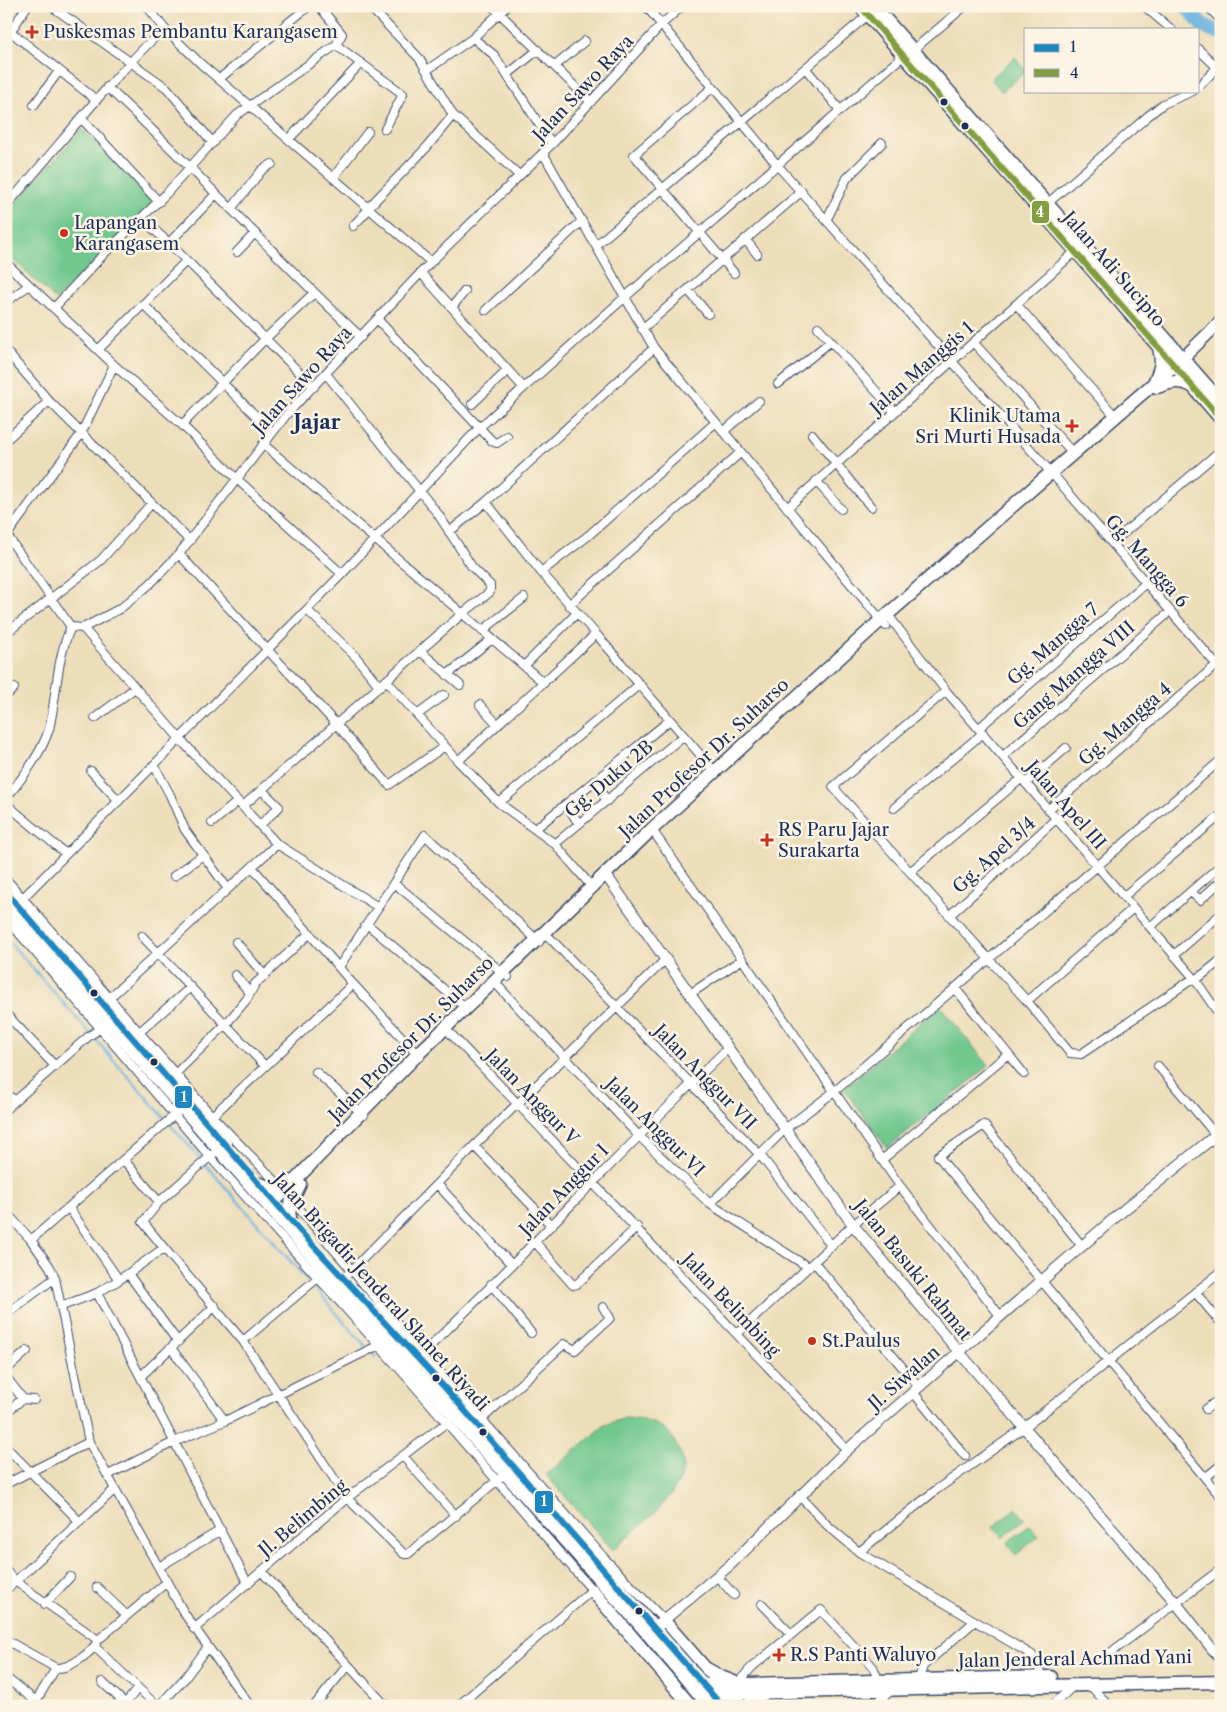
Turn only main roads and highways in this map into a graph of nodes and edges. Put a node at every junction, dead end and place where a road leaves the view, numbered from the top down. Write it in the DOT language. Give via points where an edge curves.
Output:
graph roads {
  1 [pos="868,9"];
  2 [pos="908,53"];
  3 [pos="1221,321"];
  4 [pos="1159,347"];
  5 [pos="1182,361"];
  6 [pos="1155,385"];
  7 [pos="1194,387"];
  8 [pos="1221,402"];
  9 [pos="1221,419"];
  10 [pos="1053,475"];
  11 [pos="717,773"];
  12 [pos="606,876"];
  13 [pos="6,892"];
  14 [pos="15,903"];
  15 [pos="506,974"];
  16 [pos="102,1003"];
  17 [pos="419,1057"];
  18 [pos="281,1199"];
  19 [pos="384,1342"];
  20 [pos="421,1365"];
  21 [pos="601,1581"];
  22 [pos="589,1592"];
  23 [pos="660,1624"];
  24 [pos="707,1669"];
  25 [pos="1221,1674"];
  26 [pos="1221,1682"];
  27 [pos="830,1688"];
  28 [pos="719,1690"];
  29 [pos="774,1692"];
  30 [pos="691,1706"];
  31 [pos="722,1706"];
  32 [pos="740,1706"];
  33 [pos="748,1706"];
  1 -- 2 [label="main road, Jalan Adi Sucipto"];
  2 -- 4 [label="main road, Jalan Adi Sucipto"];
  2 -- 5 [label="main road, Jalan Adi Sucipto" via="1048,203"];
  3 -- 5 [label="main road"];
  4 -- 5 [label="main road, Jalan Adi Sucipto"];
  4 -- 6 [label="main road" via="1162,360"];
  5 -- 6 [label="main road, Jalan Profesor Dr. Suharso"];
  5 -- 7 [label="main road, Jalan Adi Sucipto"];
  5 -- 8 [label="main road, Jalan Adi Sucipto"];
  6 -- 7 [label="main road" via="1183,381"];
  6 -- 10 [label="main road, Jalan Profesor Dr. Suharso"];
  6 -- 10 [label="main road, Jalan Profesor Dr. Suharso" via="1073,453"];
  7 -- 9 [label="main road, Jalan Adi Sucipto"];
  10 -- 11 [label="main road, Jalan Profesor Dr. Suharso"];
  11 -- 12 [label="main road, Jalan Profesor Dr. Suharso"];
  11 -- 12 [label="main road, Jalan Profesor Dr. Suharso" via="655,834"];
  12 -- 15 [label="main road, Jalan Profesor Dr. Suharso"];
  13 -- 14 [label="main road"];
  14 -- 16 [label="main road" via="53,939"];
  14 -- 16 [label="main road" via="29,939 52,966"];
  15 -- 17 [label="main road, Jalan Profesor Dr. Suharso" via="466,1008"];
  15 -- 17 [label="main road, Jalan Profesor Dr. Suharso" via="450,1033"];
  16 -- 18 [label="main road, Jalan Brigadir Jenderal Slamet Riyadi" via="173,1076 260,1184"];
  16 -- 18 [label="main road, Jalan Brigadir Jenderal Slamet Riyadi" via="102,1028 172,1118 209,1158"];
  17 -- 18 [label="main road, Jalan Profesor Dr. Suharso"];
  18 -- 19 [label="main road, Jalan Brigadir Jenderal Slamet Riyadi" via="290,1219 343,1279"];
  18 -- 19 [label="main road, Jalan Brigadir Jenderal Slamet Riyadi" via="316,1280"];
  19 -- 20 [label="main road, Jalan Brigadir Jenderal Slamet Riyadi"];
  19 -- 20 [label="main road, Jalan Brigadir Jenderal Slamet Riyadi" via="411,1344"];
  20 -- 21 [label="main road, Jalan Brigadir Jenderal Slamet Riyadi" via="448,1422 498,1480"];
  20 -- 23 [label="main road, Jalan Brigadir Jenderal Slamet Riyadi"];
  21 -- 22 [label="main road"];
  21 -- 28 [label="main road, Jalan Brigadir Jenderal Slamet Riyadi"];
  22 -- 30 [label="main road"];
  23 -- 24 [label="main road"];
  23 -- 28 [label="main road, Jalan Brigadir Jenderal Slamet Riyadi"];
  24 -- 28 [label="main road" via="721,1678"];
  25 -- 27 [label="main road, Jalan Jenderal Achmad Yani" via="1040,1671"];
  26 -- 27 [label="main road, Jalan Jenderal Achmad Yani" via="892,1690"];
  27 -- 28 [label="main road, Jalan Jenderal Achmad Yani"];
  27 -- 29 [label="main road, Jalan Jenderal Achmad Yani"];
  28 -- 29 [label="main road, Jalan Jenderal Achmad Yani"];
  28 -- 31 [label="main road"];
  28 -- 32 [label="main road"];
  29 -- 33 [label="main road" via="755,1697"];
}
